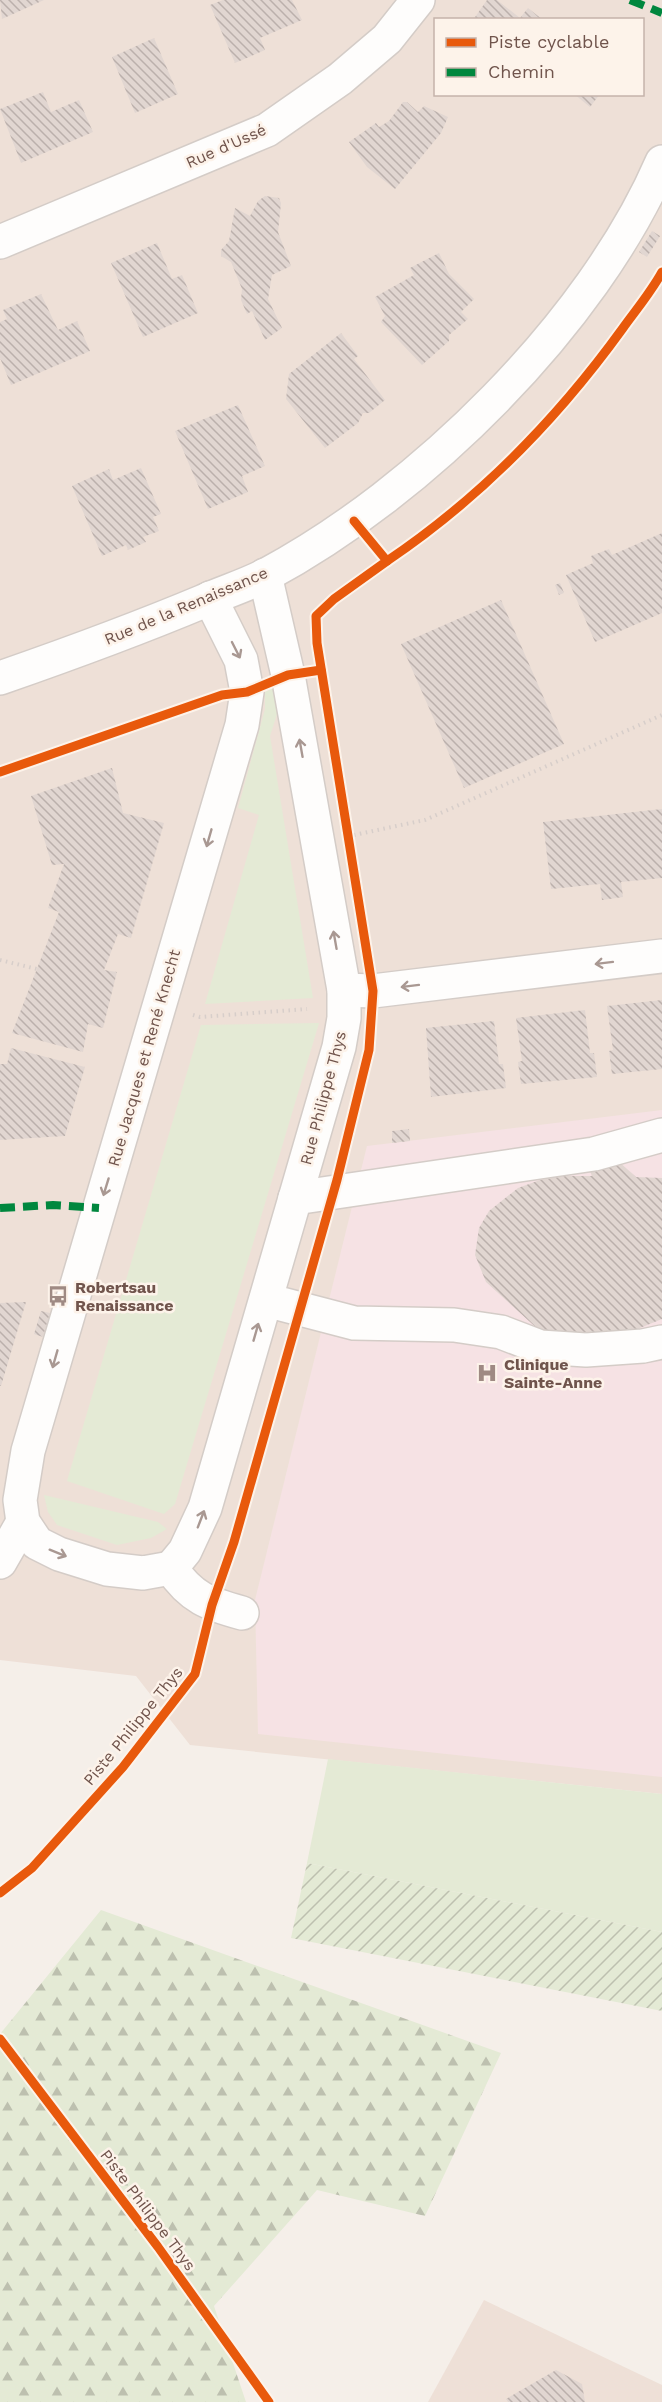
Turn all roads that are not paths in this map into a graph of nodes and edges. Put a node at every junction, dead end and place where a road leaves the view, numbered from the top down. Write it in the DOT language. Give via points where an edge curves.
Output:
graph roads {
  1 [pos="418,0"];
  2 [pos="662,162"];
  3 [pos="0,242"];
  4 [pos="265,575"];
  5 [pos="210,598"];
  6 [pos="0,678"];
  7 [pos="662,956"];
  8 [pos="344,998"];
  9 [pos="662,1135"];
  10 [pos="295,1198"];
  11 [pos="266,1300"];
  12 [pos="662,1342"];
  13 [pos="11,1482"];
  14 [pos="23,1522"];
  15 [pos="0,1562"];
  16 [pos="171,1568"];
  17 [pos="243,1613"];
  1 -- 3 [label="street, Rue d'Ussé" via="387,39 267,130"];
  2 -- 4 [label="street, Rue de la Renaissance" via="647,197 570,316 469,426 354,521"];
  4 -- 5 [label="street, Rue de la Renaissance"];
  8 -- 4 [label="street, Rue Philippe Thys, one-way" via="288,675"];
  5 -- 6 [label="street, Rue de la Renaissance" via="132,631"];
  5 -- 13 [label="street, Rue Jacques et René Knecht, one-way" via="241,660 247,692 242,725 28,1451"];
  7 -- 8 [label="street, one-way" via="373,991"];
  8 -- 10 [label="street, Rue Philippe Thys" via="339,1047"];
  9 -- 10 [label="street" via="594,1154"];
  10 -- 11 [label="street, Rue Philippe Thys"];
  11 -- 12 [label="street" via="354,1323 454,1325 501,1332 540,1347 586,1350"];
  16 -- 11 [label="street, Rue Philippe Thys, one-way" via="185,1551 205,1508"];
  13 -- 14 [label="street, Rue Jacques et René Knecht" via="20,1500"];
  14 -- 15 [label="street"];
  14 -- 16 [label="street, one-way" via="37,1543 107,1569 143,1573"];
  16 -- 17 [label="street" via="184,1588 212,1605"];
}
